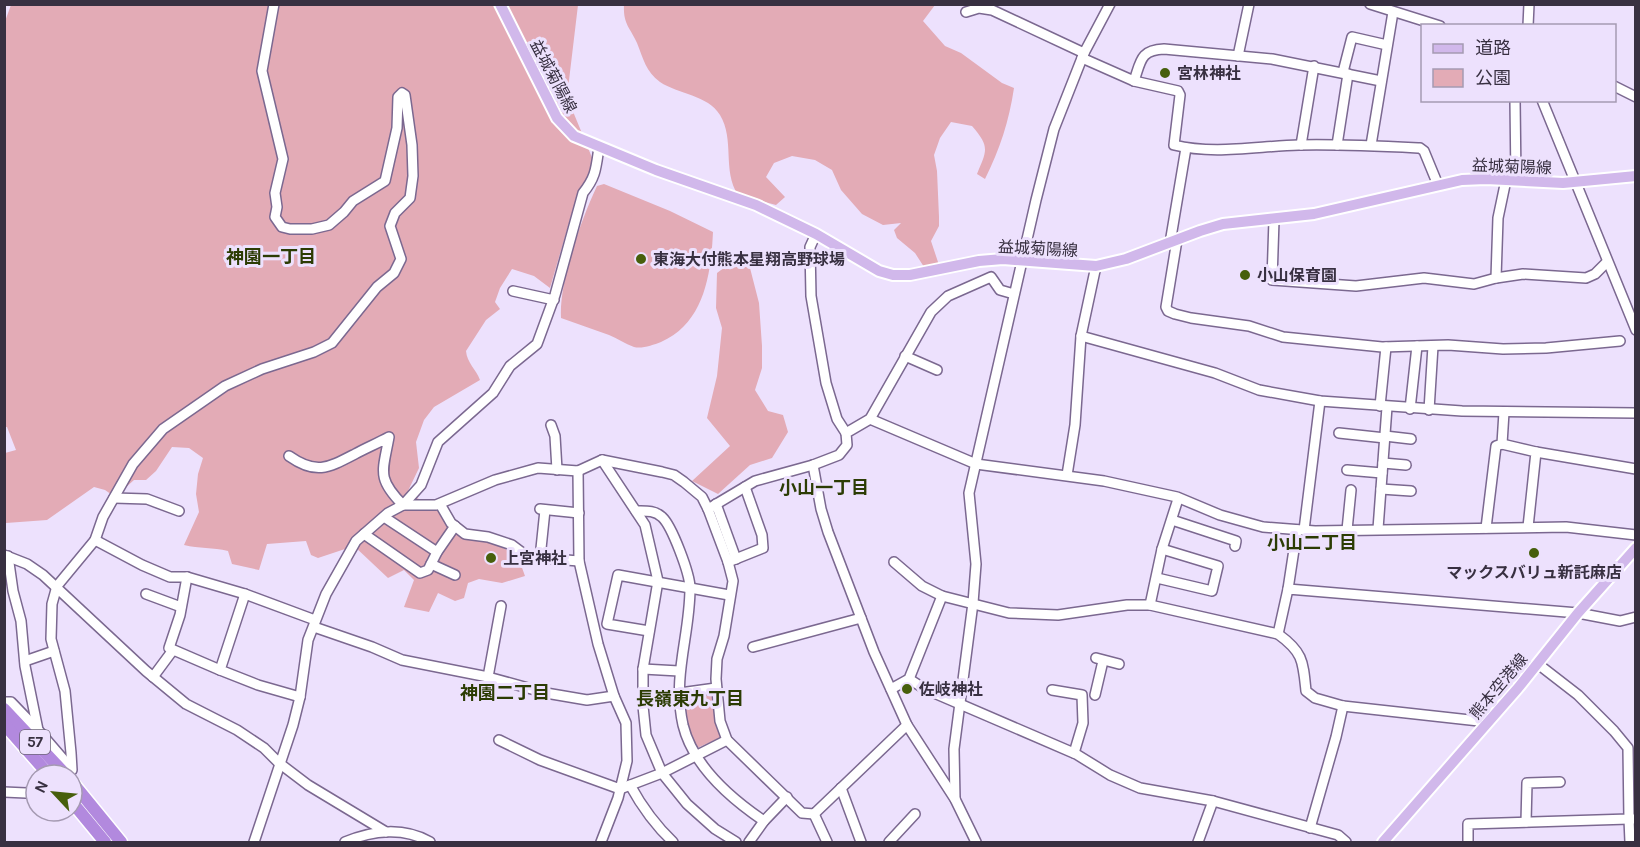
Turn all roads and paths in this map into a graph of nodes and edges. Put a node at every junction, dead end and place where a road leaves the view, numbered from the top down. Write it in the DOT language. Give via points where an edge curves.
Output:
graph roads {
  1 [pos="274,4"];
  2 [pos="500,4"];
  3 [pos="1110,4"];
  4 [pos="1249,4"];
  5 [pos="1370,4"];
  6 [pos="1529,4"];
  7 [pos="966,12"];
  8 [pos="1393,12"];
  9 [pos="1433,24"];
  10 [pos="1528,24"];
  11 [pos="1387,45"];
  12 [pos="1083,55"];
  13 [pos="1238,56"];
  14 [pos="1314,66"];
  15 [pos="1346,73"];
  16 [pos="1134,81"];
  17 [pos="1380,81"];
  18 [pos="1616,87"];
  19 [pos="1635,97"];
  20 [pos="1515,102"];
  21 [pos="1543,102"];
  22 [pos="1301,145"];
  23 [pos="1337,145"];
  24 [pos="1371,145"];
  25 [pos="599,147"];
  26 [pos="1186,148"];
  27 [pos="1635,176"];
  28 [pos="1511,180"];
  29 [pos="1575,182"];
  30 [pos="1438,186"];
  31 [pos="1274,220"];
  32 [pos="816,234"];
  33 [pos="1174,241"];
  34 [pos="1022,261"];
  35 [pos="1607,262"];
  36 [pos="1096,266"];
  37 [pos="1496,278"];
  38 [pos="513,291"];
  39 [pos="1014,294"];
  40 [pos="554,300"];
  41 [pos="1635,330"];
  42 [pos="1081,336"];
  43 [pos="1620,341"];
  44 [pos="1417,346"];
  45 [pos="1433,346"];
  46 [pos="1386,347"];
  47 [pos="905,356"];
  48 [pos="937,370"];
  49 [pos="1320,401"];
  50 [pos="1384,406"];
  51 [pos="1410,409"];
  52 [pos="1429,410"];
  53 [pos="1504,412"];
  54 [pos="1635,413"];
  55 [pos="870,419"];
  56 [pos="552,425"];
  57 [pos="846,433"];
  58 [pos="1339,433"];
  59 [pos="1385,437"];
  60 [pos="1411,439"];
  61 [pos="1502,444"];
  62 [pos="1536,452"];
  63 [pos="289,456"];
  64 [pos="602,460"];
  65 [pos="1383,463"];
  66 [pos="976,464"];
  67 [pos="813,465"];
  68 [pos="1406,465"];
  69 [pos="1635,469"];
  70 [pos="557,470"];
  71 [pos="1347,470"];
  72 [pos="578,471"];
  73 [pos="1382,474"];
  74 [pos="1066,475"];
  75 [pos="745,487"];
  76 [pos="1381,489"];
  77 [pos="1351,490"];
  78 [pos="1411,490"];
  79 [pos="114,498"];
  80 [pos="1178,499"];
  81 [pos="440,504"];
  82 [pos="403,505"];
  83 [pos="712,507"];
  84 [pos="179,511"];
  85 [pos="636,511"];
  86 [pos="579,513"];
  87 [pos="384,517"];
  88 [pos="1172,520"];
  89 [pos="455,526"];
  90 [pos="1528,527"];
  91 [pos="1486,528"];
  92 [pos="1301,530"];
  93 [pos="1347,530"];
  94 [pos="1378,530"];
  95 [pos="364,534"];
  96 [pos="1635,535"];
  97 [pos="95,540"];
  98 [pos="1236,540"];
  99 [pos="1635,548"];
  100 [pos="1162,549"];
  101 [pos="436,552"];
  102 [pos="6,556"];
  103 [pos="540,558"];
  104 [pos="579,561"];
  105 [pos="732,561"];
  106 [pos="894,562"];
  107 [pos="431,564"];
  108 [pos="455,575"];
  109 [pos="187,577"];
  110 [pos="1157,578"];
  111 [pos="658,581"];
  112 [pos="57,586"];
  113 [pos="690,586"];
  114 [pos="1288,589"];
  115 [pos="146,594"];
  116 [pos="245,594"];
  117 [pos="729,595"];
  118 [pos="942,596"];
  119 [pos="973,603"];
  120 [pos="1150,605"];
  121 [pos="501,606"];
  122 [pos="181,608"];
  123 [pos="1578,614"];
  124 [pos="1635,617"];
  125 [pos="861,618"];
  126 [pos="314,623"];
  127 [pos="649,632"];
  128 [pos="1278,634"];
  129 [pos="753,647"];
  130 [pos="173,650"];
  131 [pos="54,651"];
  132 [pos="25,661"];
  133 [pos="1119,664"];
  134 [pos="1538,664"];
  135 [pos="220,669"];
  136 [pos="643,669"];
  137 [pos="679,671"];
  138 [pos="153,677"];
  139 [pos="488,677"];
  140 [pos="909,679"];
  141 [pos="716,688"];
  142 [pos="891,689"];
  143 [pos="1052,690"];
  144 [pos="680,693"];
  145 [pos="1095,695"];
  146 [pos="614,696"];
  147 [pos="300,697"];
  148 [pos="4,702"];
  149 [pos="960,704"];
  150 [pos="1343,706"];
  151 [pos="4,708"];
  152 [pos="1488,722"];
  153 [pos="4,724"];
  154 [pos="907,725"];
  155 [pos="38,730"];
  156 [pos="499,740"];
  157 [pos="727,740"];
  158 [pos="1074,753"];
  159 [pos="1632,754"];
  160 [pos="697,755"];
  161 [pos="39,763"];
  162 [pos="57,763"];
  163 [pos="60,763"];
  164 [pos="70,763"];
  165 [pos="279,763"];
  166 [pos="662,773"];
  167 [pos="1560,782"];
  168 [pos="630,785"];
  169 [pos="841,788"];
  170 [pos="620,789"];
  171 [pos="4,792"];
  172 [pos="24,793"];
  173 [pos="84,795"];
  174 [pos="787,796"];
  175 [pos="955,799"];
  176 [pos="1213,801"];
  177 [pos="814,814"];
  178 [pos="915,814"];
  179 [pos="84,817"];
  180 [pos="1632,819"];
  181 [pos="764,821"];
  182 [pos="1526,822"];
  183 [pos="1310,828"];
  184 [pos="386,831"];
  185 [pos="603,842"];
  186 [pos="105,843"];
  187 [pos="121,843"];
  188 [pos="254,843"];
  189 [pos="345,843"];
  190 [pos="430,843"];
  191 [pos="673,843"];
  192 [pos="736,843"];
  193 [pos="749,843"];
  194 [pos="827,843"];
  195 [pos="861,843"];
  196 [pos="889,843"];
  197 [pos="976,843"];
  198 [pos="1198,843"];
  199 [pos="1346,843"];
  200 [pos="1383,843"];
  201 [pos="1468,843"];
  202 [pos="1630,843"];
  1 -- 79 [label="street" via="262,71 283,159 275,193 275,217 282,227 291,229 329,225 353,201 385,181 397,128 398,97 402,93 410,125 413,176 410,198 395,213 390,226 401,259 394,273 377,287 332,343 225,386 163,429 133,464"];
  2 -- 25 [label="main road, 益城菊陽線" via="557,118 574,136"];
  3 -- 12 [label="street"];
  4 -- 13 [label="street"];
  5 -- 8 [label="street"];
  6 -- 10 [label="street"];
  7 -- 12 [label="street" via="992,10"];
  8 -- 9 [label="street"];
  8 -- 11 [label="street"];
  11 -- 15 [label="street" via="1352,37"];
  11 -- 17 [label="street"];
  12 -- 16 [label="street"];
  12 -- 34 [label="street" via="1052,139"];
  13 -- 14 [label="street"];
  13 -- 16 [label="street" via="1151,50 1142,56"];
  14 -- 15 [label="street"];
  14 -- 22 [label="street"];
  15 -- 17 [label="street"];
  15 -- 23 [label="street"];
  16 -- 26 [label="street" via="1178,90 1174,145"];
  17 -- 24 [label="street"];
  18 -- 19 [label="street"];
  20 -- 28 [label="street"];
  21 -- 29 [label="street"];
  22 -- 23 [label="street"];
  22 -- 26 [label="street"];
  23 -- 24 [label="street"];
  24 -- 30 [label="street" via="1420,148"];
  25 -- 32 [label="main road, 益城菊陽線" via="756,205"];
  25 -- 40 [label="street" via="596,170 583,194"];
  26 -- 33 [label="street"];
  27 -- 29 [label="main road, 益城菊陽線"];
  28 -- 29 [label="main road, 益城菊陽線"];
  28 -- 30 [label="main road, 益城菊陽線" via="1462,180"];
  28 -- 37 [label="street" via="1498,218"];
  29 -- 35 [label="street"];
  30 -- 31 [label="main road, 益城菊陽線"];
  31 -- 33 [label="main road, 益城菊陽線" via="1223,224"];
  31 -- 37 [label="street" via="1272,280 1356,286 1424,278 1474,284"];
  32 -- 34 [label="main road, 益城菊陽線" via="879,271 893,275 991,260"];
  32 -- 57 [label="street" via="810,247 811,296 826,383"];
  33 -- 36 [label="main road, 益城菊陽線"];
  33 -- 46 [label="street" via="1168,311 1249,326 1283,337"];
  34 -- 36 [label="main road, 益城菊陽線"];
  34 -- 39 [label="street"];
  35 -- 37 [label="street" via="1586,278 1523,274"];
  35 -- 41 [label="street"];
  36 -- 42 [label="street"];
  38 -- 40 [label="street"];
  39 -- 47 [label="street" via="1000,290 991,277 948,297 931,312"];
  39 -- 66 [label="street"];
  40 -- 82 [label="street" via="537,344 510,366 493,393 438,442 421,485"];
  42 -- 49 [label="street" via="1215,373 1259,390"];
  42 -- 74 [label="street" via="1075,425"];
  43 -- 45 [label="street" via="1503,350"];
  44 -- 45 [label="street"];
  44 -- 46 [label="street"];
  44 -- 51 [label="street"];
  45 -- 52 [label="street"];
  46 -- 50 [label="street"];
  47 -- 48 [label="street"];
  47 -- 55 [label="street"];
  49 -- 50 [label="street"];
  49 -- 92 [label="street"];
  50 -- 51 [label="street"];
  50 -- 59 [label="street"];
  51 -- 52 [label="street"];
  52 -- 53 [label="street"];
  53 -- 54 [label="street"];
  53 -- 61 [label="street"];
  55 -- 57 [label="street"];
  55 -- 66 [label="street"];
  56 -- 70 [label="street"];
  57 -- 67 [label="street" via="847,445 839,455"];
  58 -- 59 [label="street"];
  59 -- 60 [label="street"];
  59 -- 65 [label="street"];
  61 -- 62 [label="street"];
  61 -- 91 [label="street" via="1496,446"];
  62 -- 69 [label="street"];
  62 -- 90 [label="street"];
  63 -- 82 [label="street" via="301,465 326,468 389,437 384,476 388,490"];
  64 -- 72 [label="street"];
  64 -- 83 [label="street" via="674,475"];
  64 -- 85 [label="street"];
  65 -- 68 [label="street"];
  65 -- 73 [label="street"];
  66 -- 74 [label="street"];
  66 -- 119 [label="street" via="969,493 976,564"];
  67 -- 75 [label="street"];
  67 -- 125 [label="street" via="821,509"];
  70 -- 72 [label="street"];
  70 -- 81 [label="street" via="538,468 495,480"];
  71 -- 73 [label="street"];
  72 -- 86 [label="street"];
  73 -- 76 [label="street"];
  74 -- 80 [label="street"];
  75 -- 83 [label="street"];
  75 -- 105 [label="street" via="762,535 762,548"];
  76 -- 78 [label="street"];
  76 -- 94 [label="street"];
  77 -- 93 [label="street"];
  79 -- 84 [label="street" via="147,499"];
  79 -- 97 [label="street"];
  80 -- 88 [label="street"];
  80 -- 92 [label="street" via="1220,516 1263,527"];
  81 -- 82 [label="street"];
  81 -- 89 [label="street"];
  82 -- 87 [label="street"];
  83 -- 105 [label="street"];
  85 -- 111 [label="street" via="645,525"];
  85 -- 113 [label="street" via="646,510 664,518"];
  86 -- 103 [label="street" via="542,510"];
  86 -- 104 [label="street"];
  87 -- 95 [label="street"];
  87 -- 101 [label="street"];
  88 -- 98 [label="street"];
  88 -- 100 [label="street"];
  89 -- 101 [label="street"];
  89 -- 103 [label="street" via="465,534 488,537 512,545 528,557"];
  90 -- 91 [label="street"];
  90 -- 96 [label="street"];
  91 -- 94 [label="street"];
  92 -- 93 [label="street"];
  92 -- 114 [label="street"];
  93 -- 94 [label="street"];
  95 -- 107 [label="street" via="420,573"];
  95 -- 126 [label="street" via="350,551"];
  97 -- 109 [label="street" via="170,577"];
  97 -- 112 [label="street"];
  99 -- 123 [label="main road, 熊本空港線"];
  100 -- 110 [label="street"];
  100 -- 110 [label="street" via="1218,566 1212,591"];
  101 -- 107 [label="street"];
  102 -- 112 [label="street" via="27,564"];
  102 -- 132 [label="street" via="21,621"];
  103 -- 104 [label="street"];
  104 -- 146 [label="street"];
  105 -- 117 [label="street"];
  106 -- 118 [label="street" via="922,586"];
  107 -- 108 [label="street"];
  109 -- 116 [label="street"];
  109 -- 122 [label="street"];
  110 -- 120 [label="street"];
  111 -- 113 [label="street"];
  111 -- 127 [label="street"];
  111 -- 127 [label="street" via="618,575 607,624"];
  112 -- 131 [label="street" via="50,617"];
  112 -- 138 [label="street"];
  113 -- 117 [label="street"];
  113 -- 137 [label="street"];
  114 -- 123 [label="street"];
  114 -- 128 [label="street"];
  115 -- 122 [label="street"];
  116 -- 126 [label="street"];
  116 -- 135 [label="street"];
  117 -- 141 [label="street" via="717,659"];
  118 -- 119 [label="street"];
  118 -- 140 [label="street"];
  119 -- 120 [label="street" via="1009,613 1058,615"];
  119 -- 149 [label="street"];
  120 -- 128 [label="street"];
  121 -- 139 [label="street"];
  122 -- 130 [label="street" via="169,648"];
  123 -- 124 [label="street" via="1620,621"];
  123 -- 134 [label="main road, 熊本空港線"];
  125 -- 129 [label="street"];
  125 -- 142 [label="street"];
  126 -- 139 [label="street" via="402,660"];
  126 -- 147 [label="street"];
  127 -- 136 [label="street"];
  128 -- 150 [label="street" via="1292,644 1303,660 1306,691 1315,698"];
  130 -- 135 [label="street"];
  130 -- 138 [label="street"];
  131 -- 132 [label="street"];
  131 -- 164 [label="street" via="64,691"];
  132 -- 155 [label="street"];
  133 -- 145 [label="street" via="1099,659"];
  134 -- 152 [label="main road, 熊本空港線"];
  134 -- 159 [label="street" via="1578,695"];
  135 -- 147 [label="street"];
  136 -- 137 [label="street"];
  136 -- 166 [label="street" via="646,735"];
  137 -- 144 [label="street"];
  138 -- 165 [label="street" via="186,704 264,748"];
  139 -- 146 [label="street" via="587,700"];
  140 -- 142 [label="street"];
  140 -- 149 [label="street"];
  141 -- 144 [label="street"];
  141 -- 157 [label="street"];
  142 -- 154 [label="street"];
  143 -- 158 [label="street" via="1082,695 1083,723"];
  144 -- 160 [label="street" via="684,725"];
  146 -- 170 [label="street" via="626,723 627,761"];
  147 -- 165 [label="street"];
  148 -- 155 [label="street" via="11,702"];
  149 -- 158 [label="street"];
  149 -- 175 [label="street" via="953,766"];
  150 -- 152 [label="street"];
  150 -- 183 [label="street"];
  151 -- 162 [label="highway, 57"];
  152 -- 200 [label="main road, 熊本空港線"];
  153 -- 161 [label="highway, 57"];
  154 -- 169 [label="street"];
  154 -- 175 [label="street"];
  155 -- 163 [label="street"];
  156 -- 170 [label="street" via="540,760"];
  157 -- 160 [label="street"];
  157 -- 174 [label="street"];
  158 -- 176 [label="street" via="1140,788"];
  159 -- 180 [label="street"];
  160 -- 166 [label="street"];
  160 -- 181 [label="street" via="720,786"];
  165 -- 184 [label="street" via="308,785"];
  165 -- 188 [label="street"];
  166 -- 168 [label="street"];
  166 -- 192 [label="street" via="687,804"];
  167 -- 182 [label="street" via="1527,783"];
  168 -- 170 [label="street"];
  168 -- 191 [label="street" via="658,828"];
  169 -- 177 [label="street"];
  169 -- 195 [label="street"];
  170 -- 185 [label="street"];
  171 -- 172 [label="street"];
  173 -- 187 [label="highway, 57"];
  174 -- 177 [label="street" via="802,813"];
  174 -- 181 [label="street"];
  175 -- 197 [label="street"];
  176 -- 183 [label="street"];
  176 -- 198 [label="street"];
  177 -- 194 [label="street"];
  178 -- 196 [label="street"];
  179 -- 186 [label="highway"];
  180 -- 182 [label="street"];
  180 -- 202 [label="street"];
  181 -- 193 [label="street"];
  182 -- 201 [label="street" via="1468,824"];
  183 -- 199 [label="street" via="1338,835"];
  184 -- 189 [label="street"];
  184 -- 190 [label="street" via="411,834"];
}
